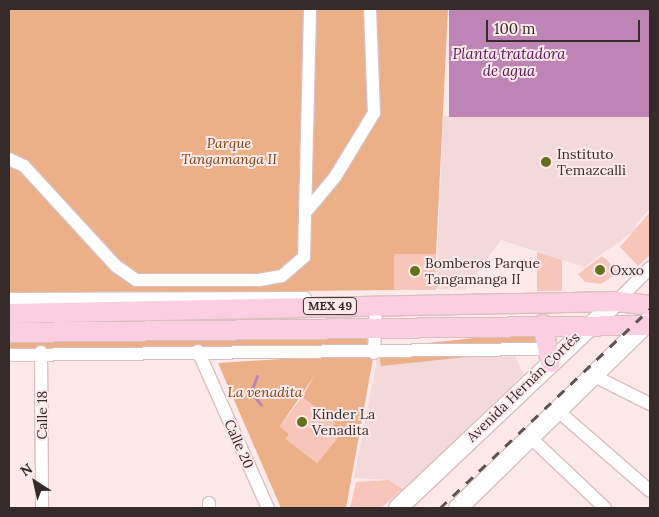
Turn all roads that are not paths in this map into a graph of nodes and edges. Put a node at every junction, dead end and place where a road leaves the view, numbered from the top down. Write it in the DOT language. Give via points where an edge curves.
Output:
graph roads {
  1 [pos="310,9"];
  2 [pos="370,9"];
  3 [pos="9,159"];
  4 [pos="305,213"];
  5 [pos="650,268"];
  6 [pos="617,301"];
  7 [pos="376,305"];
  8 [pos="650,305"];
  9 [pos="9,306"];
  10 [pos="542,324"];
  11 [pos="590,324"];
  12 [pos="649,324"];
  13 [pos="374,327"];
  14 [pos="9,332"];
  15 [pos="42,352"];
  16 [pos="198,352"];
  17 [pos="374,353"];
  18 [pos="9,355"];
  19 [pos="549,355"];
  20 [pos="594,376"];
  21 [pos="650,404"];
  22 [pos="558,411"];
  23 [pos="530,437"];
  24 [pos="650,490"];
  25 [pos="466,505"];
  26 [pos="42,508"];
  27 [pos="268,508"];
  28 [pos="398,508"];
  29 [pos="605,508"];
  1 -- 4 [label="street"];
  2 -- 4 [label="street" via="374,112 335,177"];
  3 -- 4 [label="street" via="24,166 116,266 136,280 260,280 282,276 304,256"];
  5 -- 6 [label="street, Avenida Hernán Cortés"];
  6 -- 7 [label="main road, MEX 49"];
  6 -- 8 [label="main road, MEX 49"];
  6 -- 11 [label="main road, Avenida Hernán Cortés"];
  7 -- 9 [label="main road, MEX 49"];
  7 -- 13 [label="street"];
  10 -- 11 [label="main road, MEX 49"];
  10 -- 13 [label="main road, MEX 49"];
  10 -- 19 [label="main road"];
  11 -- 12 [label="main road, MEX 49"];
  11 -- 19 [label="main road, Avenida Hernán Cortés"];
  12 -- 20 [label="main road"];
  13 -- 14 [label="main road, MEX 49"];
  13 -- 17 [label="street"];
  15 -- 16 [label="street"];
  15 -- 18 [label="street"];
  15 -- 26 [label="street, Calle 18"];
  16 -- 17 [label="street"];
  16 -- 27 [label="street, Calle 20"];
  17 -- 19 [label="street"];
  19 -- 28 [label="main road, Avenida Hernán Cortés"];
  20 -- 21 [label="street"];
  20 -- 22 [label="main road"];
  22 -- 23 [label="main road"];
  22 -- 24 [label="street"];
  23 -- 25 [label="main road"];
  23 -- 29 [label="street"];
}
